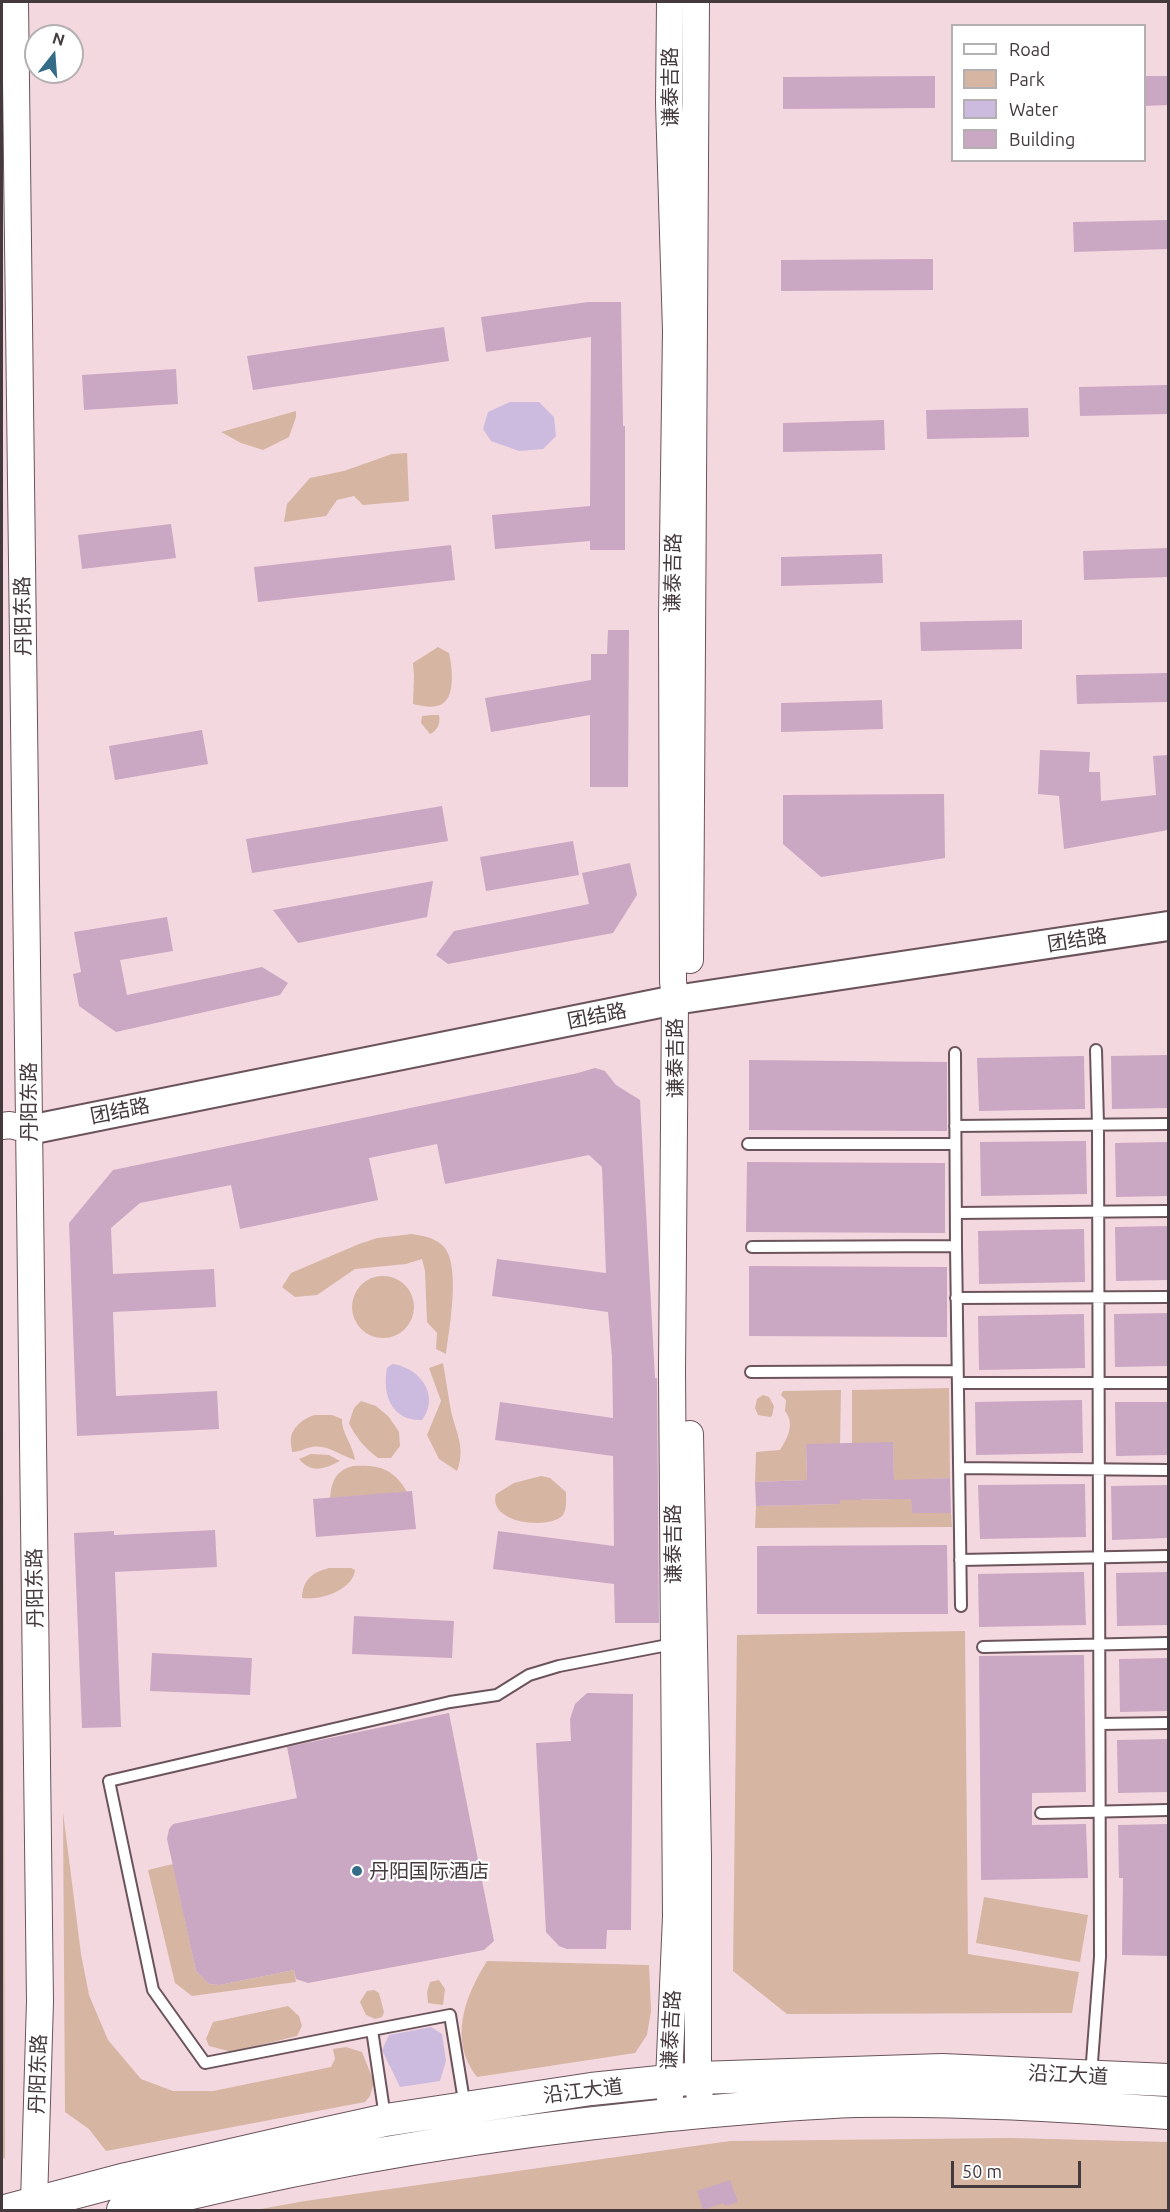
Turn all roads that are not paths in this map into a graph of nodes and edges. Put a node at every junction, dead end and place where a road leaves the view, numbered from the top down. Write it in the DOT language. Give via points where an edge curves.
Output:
graph roads {
  1 [pos="15,2"];
  2 [pos="670,2"];
  3 [pos="696,2"];
  4 [pos="1168,913"];
  5 [pos="1168,926"];
  6 [pos="683,989"];
  7 [pos="1096,1050"];
  8 [pos="955,1053"];
  9 [pos="18,1123"];
  10 [pos="1168,1124"];
  11 [pos="1098,1125"];
  12 [pos="955,1126"];
  13 [pos="748,1144"];
  14 [pos="955,1144"];
  15 [pos="1098,1211"];
  16 [pos="1168,1211"];
  17 [pos="956,1213"];
  18 [pos="956,1246"];
  19 [pos="752,1247"];
  20 [pos="1099,1296"];
  21 [pos="1168,1297"];
  22 [pos="956,1298"];
  23 [pos="957,1371"];
  24 [pos="751,1372"];
  25 [pos="958,1383"];
  26 [pos="1099,1383"];
  27 [pos="1168,1383"];
  28 [pos="959,1468"];
  29 [pos="1099,1469"];
  30 [pos="1168,1470"];
  31 [pos="1168,1556"];
  32 [pos="1099,1558"];
  33 [pos="960,1560"];
  34 [pos="961,1606"];
  35 [pos="1168,1643"];
  36 [pos="673,1644"];
  37 [pos="1100,1645"];
  38 [pos="983,1647"];
  39 [pos="1168,1723"];
  40 [pos="1100,1724"];
  41 [pos="1168,1810"];
  42 [pos="1100,1811"];
  43 [pos="1041,1813"];
  44 [pos="372,2030"];
  45 [pos="1091,2075"];
  46 [pos="683,2079"];
  47 [pos="1168,2080"];
  48 [pos="465,2107"];
  49 [pos="1168,2113"];
  50 [pos="686,2114"];
  51 [pos="386,2120"];
  52 [pos="22,2206"];
  53 [pos="123,2211"];
  1 -- 9 [label="street, 丹阳东路"];
  2 -- 6 [label="street, 谦泰吉路" via="676,331 672,617"];
  3 -- 6 [label="street, 谦泰吉路"];
  4 -- 6 [label="main road, 团结路"];
  5 -- 6 [label="main road, 团结路"];
  6 -- 9 [label="main road, 团结路"];
  6 -- 36 [label="street, 谦泰吉路"];
  6 -- 46 [label="street, 谦泰吉路" via="698,1857"];
  7 -- 11 [label="lane"];
  8 -- 12 [label="lane"];
  9 -- 52 [label="street, 丹阳东路" via="40,2001"];
  10 -- 11 [label="lane"];
  11 -- 12 [label="lane"];
  11 -- 15 [label="lane"];
  12 -- 14 [label="lane"];
  13 -- 14 [label="lane"];
  14 -- 17 [label="lane"];
  15 -- 16 [label="lane"];
  15 -- 17 [label="lane"];
  15 -- 20 [label="lane"];
  17 -- 18 [label="lane"];
  18 -- 19 [label="lane"];
  18 -- 22 [label="lane"];
  20 -- 21 [label="lane"];
  20 -- 22 [label="lane"];
  20 -- 26 [label="lane"];
  22 -- 23 [label="lane"];
  23 -- 24 [label="lane"];
  23 -- 25 [label="lane"];
  25 -- 26 [label="lane"];
  25 -- 28 [label="lane"];
  26 -- 27 [label="lane"];
  26 -- 29 [label="lane"];
  28 -- 29 [label="lane"];
  28 -- 33 [label="lane"];
  29 -- 30 [label="lane"];
  29 -- 32 [label="lane"];
  31 -- 32 [label="lane"];
  32 -- 33 [label="lane"];
  32 -- 37 [label="lane"];
  33 -- 34 [label="lane"];
  35 -- 37 [label="lane"];
  36 -- 44 [label="lane" via="559,1666 529,1675 497,1695 450,1702 109,1781 153,1990 205,2063"];
  36 -- 46 [label="street, 谦泰吉路" via="676,1916"];
  37 -- 38 [label="lane"];
  37 -- 40 [label="lane"];
  39 -- 40 [label="lane"];
  40 -- 42 [label="lane"];
  41 -- 42 [label="lane"];
  42 -- 43 [label="lane"];
  42 -- 45 [label="lane" via="1100,1957"];
  44 -- 48 [label="lane" via="450,2015"];
  44 -- 51 [label="lane"];
  45 -- 46 [label="main road, 沿江大道" via="942,2070"];
  45 -- 47 [label="main road, 沿江大道"];
  46 -- 48 [label="main road, 沿江大道"];
  46 -- 50 [label="street, 谦泰吉路"];
  48 -- 51 [label="main road, 沿江大道"];
  49 -- 50 [label="main road, 沿江大道" via="941,2101 854,2101"];
  50 -- 53 [label="main road, 沿江大道" via="598,2122 394,2151"];
  51 -- 52 [label="main road, 沿江大道"];
}
